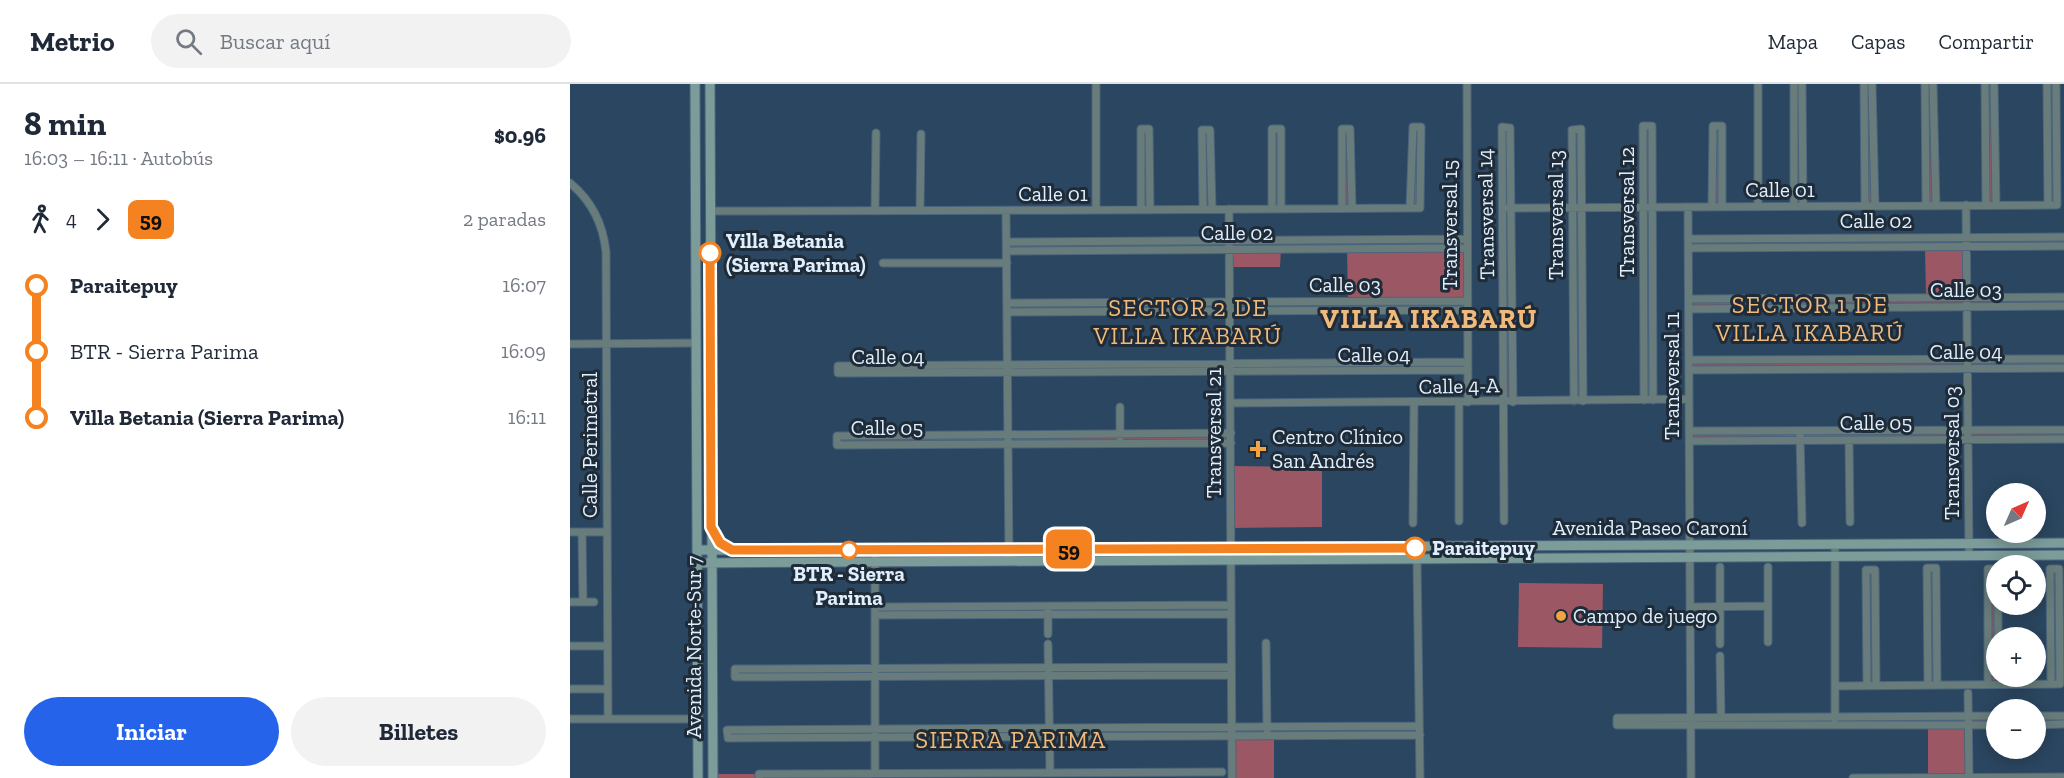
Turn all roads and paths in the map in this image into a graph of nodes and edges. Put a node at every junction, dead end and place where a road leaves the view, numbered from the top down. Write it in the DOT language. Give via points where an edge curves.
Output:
graph roads {
  1 [pos="710,84"];
  2 [pos="715,84"];
  3 [pos="1096,84"];
  4 [pos="1467,84"];
  5 [pos="1758,84"];
  6 [pos="1794,84"];
  7 [pos="1802,84"];
  8 [pos="1864,84"];
  9 [pos="1872,84"];
  10 [pos="1924,84"];
  11 [pos="1933,84"];
  12 [pos="1985,84"];
  13 [pos="1994,84"];
  14 [pos="2046,84"];
  15 [pos="2056,84"];
  16 [pos="693,87"];
  17 [pos="710,96"];
  18 [pos="876,133"];
  19 [pos="921,134"];
  20 [pos="570,183"];
  21 [pos="1986,205"];
  22 [pos="1996,205"];
  23 [pos="2048,205"];
  24 [pos="1794,206"];
  25 [pos="1803,206"];
  26 [pos="1865,206"];
  27 [pos="1875,206"];
  28 [pos="1926,206"];
  29 [pos="1936,206"];
  30 [pos="1966,206"];
  31 [pos="1643,207"];
  32 [pos="1652,207"];
  33 [pos="1688,207"];
  34 [pos="1712,207"];
  35 [pos="1722,207"];
  36 [pos="1758,207"];
  37 [pos="1342,208"];
  38 [pos="1352,208"];
  39 [pos="1410,208"];
  40 [pos="1507,208"];
  41 [pos="1573,208"];
  42 [pos="1581,208"];
  43 [pos="1203,209"];
  44 [pos="1212,209"];
  45 [pos="1229,209"];
  46 [pos="1272,209"];
  47 [pos="1281,209"];
  48 [pos="1096,210"];
  49 [pos="1141,210"];
  50 [pos="1150,210"];
  51 [pos="710,211"];
  52 [pos="875,211"];
  53 [pos="920,211"];
  54 [pos="1006,211"];
  55 [pos="1967,237"];
  56 [pos="2064,237"];
  57 [pos="1467,239"];
  58 [pos="1798,239"];
  59 [pos="1347,240"];
  60 [pos="1424,240"];
  61 [pos="1193,241"];
  62 [pos="1229,241"];
  63 [pos="1007,242"];
  64 [pos="1118,242"];
  65 [pos="1688,243"];
  66 [pos="1967,246"];
  67 [pos="2064,246"];
  68 [pos="1027,247"];
  69 [pos="1798,247"];
  70 [pos="1467,248"];
  71 [pos="1347,249"];
  72 [pos="1424,249"];
  73 [pos="1118,250"];
  74 [pos="1193,250"];
  75 [pos="1230,250"];
  76 [pos="1007,251"];
  77 [pos="1573,256"];
  78 [pos="1582,256"];
  79 [pos="883,263"];
  80 [pos="1007,263"];
  81 [pos="2064,297"];
  82 [pos="1967,298"];
  83 [pos="2016,298"];
  84 [pos="1689,299"];
  85 [pos="1744,299"];
  86 [pos="1799,299"];
  87 [pos="1230,301"];
  88 [pos="1034,302"];
  89 [pos="1118,302"];
  90 [pos="1348,302"];
  91 [pos="1574,302"];
  92 [pos="1582,302"];
  93 [pos="1007,303"];
  94 [pos="1644,303"];
  95 [pos="1652,303"];
  96 [pos="1467,305"];
  97 [pos="2016,306"];
  98 [pos="2064,306"];
  99 [pos="1967,307"];
  100 [pos="1744,308"];
  101 [pos="1799,308"];
  102 [pos="1689,309"];
  103 [pos="1230,310"];
  104 [pos="1349,310"];
  105 [pos="1118,311"];
  106 [pos="1007,312"];
  107 [pos="1033,312"];
  108 [pos="696,343"];
  109 [pos="570,344"];
  110 [pos="607,344"];
  111 [pos="1508,351"];
  112 [pos="1968,359"];
  113 [pos="2064,359"];
  114 [pos="1689,360"];
  115 [pos="1795,360"];
  116 [pos="2026,360"];
  117 [pos="1348,362"];
  118 [pos="1467,362"];
  119 [pos="1057,363"];
  120 [pos="1119,363"];
  121 [pos="1230,363"];
  122 [pos="1008,364"];
  123 [pos="2064,368"];
  124 [pos="1796,369"];
  125 [pos="1968,369"];
  126 [pos="2026,369"];
  127 [pos="1467,370"];
  128 [pos="1689,370"];
  129 [pos="1348,371"];
  130 [pos="1230,372"];
  131 [pos="1008,373"];
  132 [pos="1057,373"];
  133 [pos="1119,373"];
  134 [pos="1689,399"];
  135 [pos="1644,400"];
  136 [pos="1653,400"];
  137 [pos="1574,401"];
  138 [pos="1582,401"];
  139 [pos="1459,402"];
  140 [pos="1467,402"];
  141 [pos="1504,402"];
  142 [pos="1513,402"];
  143 [pos="1414,403"];
  144 [pos="1230,404"];
  145 [pos="1120,406"];
  146 [pos="1800,430"];
  147 [pos="1826,430"];
  148 [pos="1846,430"];
  149 [pos="1919,430"];
  150 [pos="1968,430"];
  151 [pos="2003,430"];
  152 [pos="2017,430"];
  153 [pos="2032,430"];
  154 [pos="2044,430"];
  155 [pos="2064,430"];
  156 [pos="1689,431"];
  157 [pos="1231,433"];
  158 [pos="1120,434"];
  159 [pos="1008,435"];
  160 [pos="1919,439"];
  161 [pos="1968,439"];
  162 [pos="2003,439"];
  163 [pos="2017,439"];
  164 [pos="2033,439"];
  165 [pos="2044,439"];
  166 [pos="2064,439"];
  167 [pos="1800,440"];
  168 [pos="1826,440"];
  169 [pos="1847,440"];
  170 [pos="1689,441"];
  171 [pos="1120,443"];
  172 [pos="1231,443"];
  173 [pos="1008,444"];
  174 [pos="1459,520"];
  175 [pos="1504,521"];
  176 [pos="1413,522"];
  177 [pos="1850,522"];
  178 [pos="1802,523"];
  179 [pos="711,527"];
  180 [pos="570,532"];
  181 [pos="582,532"];
  182 [pos="606,532"];
  183 [pos="2064,543"];
  184 [pos="1969,544"];
  185 [pos="1835,545"];
  186 [pos="1690,546"];
  187 [pos="1231,549"];
  188 [pos="697,550"];
  189 [pos="712,550"];
  190 [pos="732,550"];
  191 [pos="875,550"];
  192 [pos="1009,550"];
  193 [pos="2064,555"];
  194 [pos="1835,556"];
  195 [pos="1969,556"];
  196 [pos="1690,557"];
  197 [pos="1417,559"];
  198 [pos="1230,560"];
  199 [pos="874,561"];
  200 [pos="1009,561"];
  201 [pos="731,562"];
  202 [pos="697,563"];
  203 [pos="712,563"];
  204 [pos="1720,567"];
  205 [pos="1768,567"];
  206 [pos="712,582"];
  207 [pos="570,602"];
  208 [pos="583,602"];
  209 [pos="594,602"];
  210 [pos="1141,605"];
  211 [pos="1231,605"];
  212 [pos="960,606"];
  213 [pos="1048,606"];
  214 [pos="1768,606"];
  215 [pos="874,607"];
  216 [pos="1690,607"];
  217 [pos="1720,607"];
  218 [pos="1142,614"];
  219 [pos="1231,614"];
  220 [pos="874,615"];
  221 [pos="960,615"];
  222 [pos="1048,615"];
  223 [pos="1048,634"];
  224 [pos="1768,642"];
  225 [pos="1266,643"];
  226 [pos="1048,644"];
  227 [pos="1720,644"];
  228 [pos="570,646"];
  229 [pos="607,646"];
  230 [pos="1720,656"];
  231 [pos="1231,671"];
  232 [pos="874,672"];
  233 [pos="1049,672"];
  234 [pos="1928,684"];
  235 [pos="1937,684"];
  236 [pos="1986,684"];
  237 [pos="2046,684"];
  238 [pos="2051,684"];
  239 [pos="1867,685"];
  240 [pos="1876,685"];
  241 [pos="1835,686"];
  242 [pos="570,689"];
  243 [pos="607,689"];
  244 [pos="1968,693"];
  245 [pos="1969,716"];
  246 [pos="1986,716"];
  247 [pos="2046,716"];
  248 [pos="2064,716"];
  249 [pos="1722,718"];
  250 [pos="570,719"];
  251 [pos="608,719"];
  252 [pos="698,719"];
  253 [pos="1835,721"];
  254 [pos="1691,722"];
  255 [pos="2046,724"];
  256 [pos="2064,724"];
  257 [pos="1969,725"];
  258 [pos="1986,725"];
  259 [pos="1419,726"];
  260 [pos="1267,727"];
  261 [pos="1326,727"];
  262 [pos="1140,728"];
  263 [pos="1231,728"];
  264 [pos="1049,733"];
  265 [pos="874,734"];
  266 [pos="1420,735"];
  267 [pos="1140,736"];
  268 [pos="1231,736"];
  269 [pos="1267,736"];
  270 [pos="1327,736"];
  271 [pos="1050,772"];
  272 [pos="1222,772"];
  273 [pos="875,773"];
  274 [pos="900,775"];
  275 [pos="908,775"];
  276 [pos="960,775"];
  277 [pos="970,775"];
  278 [pos="1034,775"];
  279 [pos="1101,775"];
  280 [pos="1109,775"];
  281 [pos="1175,775"];
  282 [pos="759,776"];
  283 [pos="768,776"];
  284 [pos="830,776"];
  285 [pos="838,776"];
  286 [pos="2064,777"];
  287 [pos="698,778"];
  288 [pos="713,778"];
  289 [pos="1232,778"];
  290 [pos="1420,778"];
  291 [pos="1691,778"];
  292 [pos="1853,778"];
  293 [pos="1949,778"];
  294 [pos="1969,778"];
  1 -- 17 [label="street, Avenida Norte-Sur 7"];
  2 -- 17 [label="street"];
  3 -- 48 [label="street"];
  4 -- 57 [label="street, Transversal 15"];
  5 -- 36 [label="street"];
  6 -- 24 [label="street"];
  7 -- 25 [label="street"];
  8 -- 26 [label="street"];
  9 -- 27 [label="street"];
  10 -- 28 [label="street"];
  11 -- 29 [label="street"];
  12 -- 21 [label="street"];
  13 -- 22 [label="street"];
  14 -- 23 [label="street"];
  15 -- 23 [label="street, Calle 01" via="2057,205"];
  16 -- 108 [label="street, Avenida Norte-Sur 7"];
  17 -- 51 [label="street, Avenida Norte-Sur 7"];
  18 -- 52 [label="street"];
  19 -- 53 [label="street"];
  20 -- 110 [label="street, Calle Perimetral" via="591,205 603,230"];
  21 -- 22 [label="street, Calle 01"];
  21 -- 30 [label="street, Calle 01"];
  22 -- 23 [label="street, Calle 01"];
  24 -- 25 [label="street, Calle 01"];
  24 -- 36 [label="street, Calle 01"];
  25 -- 26 [label="street, Calle 01"];
  26 -- 27 [label="street, Calle 01"];
  27 -- 28 [label="street, Calle 01"];
  28 -- 29 [label="street, Calle 01"];
  29 -- 30 [label="street, Calle 01"];
  30 -- 55 [label="street, Transversal 03"];
  31 -- 32 [label="street, Calle 01"];
  31 -- 32 [label="street, Transversal 12" via="1643,126 1652,126"];
  31 -- 42 [label="street, Calle 01"];
  31 -- 94 [label="street, Transversal 12"];
  32 -- 33 [label="street, Calle 01"];
  32 -- 95 [label="street, Transversal 12"];
  33 -- 34 [label="street, Calle 01"];
  33 -- 65 [label="street, Transversal 11"];
  34 -- 35 [label="street, Calle 01"];
  34 -- 35 [label="street" via="1713,126 1722,126"];
  35 -- 36 [label="street, Calle 01"];
  37 -- 38 [label="street, Calle 01"];
  37 -- 38 [label="street" via="1342,129 1350,129"];
  37 -- 47 [label="street, Calle 01"];
  38 -- 39 [label="street, Calle 01"];
  39 -- 39 [label="street, Calle 01" via="1420,208 1421,127 1413,127"];
  40 -- 40 [label="street, Transversal 14" via="1510,128 1502,127"];
  40 -- 41 [label="street, Calle 01"];
  40 -- 111 [label="street, Transversal 14"];
  41 -- 42 [label="street, Calle 01"];
  41 -- 42 [label="street, Transversal 13" via="1572,130 1581,129"];
  41 -- 77 [label="street, Transversal 13"];
  42 -- 78 [label="street, Transversal 13"];
  43 -- 44 [label="street, Calle 01"];
  43 -- 44 [label="street" via="1202,130 1210,130"];
  43 -- 50 [label="street, Calle 01"];
  44 -- 45 [label="street, Calle 01"];
  45 -- 46 [label="street, Calle 01"];
  45 -- 62 [label="street, Transversal 21"];
  46 -- 47 [label="street, Calle 01"];
  46 -- 47 [label="street" via="1272,129 1281,129"];
  48 -- 49 [label="street, Calle 01"];
  48 -- 54 [label="street, Calle 01"];
  49 -- 50 [label="street, Calle 01"];
  49 -- 50 [label="street" via="1141,129 1149,129"];
  51 -- 52 [label="street, Calle 01"];
  51 -- 179 [label="street, Avenida Norte-Sur 7"];
  52 -- 53 [label="street, Calle 01"];
  53 -- 54 [label="street, Calle 01"];
  54 -- 63 [label="street"];
  55 -- 56 [label="street, Calle 02"];
  55 -- 58 [label="street, Calle 02"];
  55 -- 66 [label="street, Transversal 03"];
  57 -- 60 [label="street, Calle 02"];
  57 -- 70 [label="street, Transversal 15"];
  58 -- 65 [label="street, Calle 02"];
  58 -- 69 [label="street"];
  59 -- 60 [label="street, Calle 02"];
  59 -- 62 [label="street, Calle 02"];
  59 -- 71 [label="street"];
  60 -- 72 [label="street"];
  61 -- 62 [label="street, Calle 02"];
  61 -- 64 [label="street, Calle 02"];
  61 -- 74 [label="street"];
  62 -- 75 [label="street, Transversal 21"];
  63 -- 68 [label="street, Calle 02"];
  63 -- 76 [label="street"];
  64 -- 68 [label="street, Calle 02"];
  64 -- 73 [label="street"];
  65 -- 69 [label="street, Calle 02"];
  65 -- 84 [label="street, Transversal 11"];
  66 -- 67 [label="street, Calle 02"];
  66 -- 69 [label="street, Calle 02"];
  66 -- 82 [label="street, Transversal 03"];
  68 -- 73 [label="street, Calle 02"];
  68 -- 76 [label="street, Calle 02"];
  70 -- 72 [label="street, Calle 02"];
  70 -- 96 [label="street, Transversal 15"];
  71 -- 72 [label="street, Calle 02"];
  71 -- 75 [label="street, Calle 02"];
  73 -- 74 [label="street, Calle 02"];
  74 -- 75 [label="street, Calle 02"];
  75 -- 87 [label="street, Transversal 21"];
  76 -- 80 [label="street"];
  77 -- 78 [label="street"];
  77 -- 91 [label="street, Transversal 13"];
  78 -- 92 [label="street, Transversal 13"];
  79 -- 80 [label="street"];
  80 -- 93 [label="street"];
  81 -- 83 [label="street, Calle 03"];
  82 -- 83 [label="street, Calle 03"];
  82 -- 86 [label="street, Calle 03"];
  82 -- 99 [label="street, Transversal 03"];
  83 -- 97 [label="street"];
  84 -- 85 [label="street, Calle 03"];
  84 -- 102 [label="street, Transversal 11"];
  85 -- 86 [label="street, Calle 03"];
  85 -- 100 [label="street"];
  86 -- 101 [label="street"];
  87 -- 89 [label="street, Calle 03"];
  87 -- 90 [label="street, Calle 03"];
  87 -- 103 [label="street, Transversal 21"];
  88 -- 89 [label="street, Calle 03"];
  88 -- 93 [label="street, Calle 03"];
  88 -- 107 [label="street"];
  89 -- 105 [label="street"];
  90 -- 96 [label="street, Calle 03"];
  90 -- 104 [label="street"];
  91 -- 92 [label="street"];
  91 -- 137 [label="street, Transversal 13"];
  92 -- 138 [label="street, Transversal 13"];
  93 -- 106 [label="street"];
  94 -- 95 [label="street"];
  94 -- 135 [label="street, Transversal 12"];
  95 -- 136 [label="street, Transversal 12"];
  96 -- 104 [label="street, Calle 03"];
  96 -- 118 [label="street, Transversal 15"];
  97 -- 98 [label="street, Calle 03"];
  97 -- 99 [label="street, Calle 03"];
  99 -- 101 [label="street, Calle 03"];
  99 -- 112 [label="street, Transversal 03"];
  100 -- 101 [label="street, Calle 03"];
  100 -- 102 [label="street, Calle 03"];
  102 -- 114 [label="street, Transversal 11"];
  103 -- 104 [label="street, Calle 03"];
  103 -- 105 [label="street, Calle 03"];
  103 -- 121 [label="street, Transversal 21"];
  105 -- 107 [label="street, Calle 03"];
  106 -- 107 [label="street, Calle 03"];
  106 -- 122 [label="street"];
  108 -- 110 [label="street"];
  108 -- 188 [label="street, Avenida Norte-Sur 7"];
  109 -- 110 [label="street"];
  110 -- 182 [label="street, Calle Perimetral"];
  111 -- 141 [label="street, Transversal 14"];
  111 -- 142 [label="street, Transversal 14"];
  112 -- 115 [label="street, Calle 04"];
  112 -- 116 [label="street, Calle 04"];
  112 -- 125 [label="street, Transversal 03"];
  113 -- 116 [label="street, Calle 04"];
  114 -- 115 [label="street, Calle 04"];
  114 -- 128 [label="street, Transversal 11"];
  115 -- 124 [label="street"];
  116 -- 126 [label="street"];
  117 -- 118 [label="street, Calle 04"];
  117 -- 121 [label="street, Calle 04"];
  117 -- 129 [label="street"];
  118 -- 127 [label="street, Transversal 15"];
  119 -- 120 [label="street, Calle 04"];
  119 -- 122 [label="street, Calle 04"];
  119 -- 132 [label="street"];
  120 -- 121 [label="street, Calle 04"];
  120 -- 133 [label="street"];
  121 -- 130 [label="street, Transversal 21"];
  122 -- 131 [label="street"];
  122 -- 131 [label="street, Calle 04" via="838,366 838,373"];
  123 -- 126 [label="street, Calle 04"];
  124 -- 125 [label="street, Calle 04"];
  124 -- 128 [label="street, Calle 04"];
  125 -- 126 [label="street, Calle 04"];
  125 -- 150 [label="street, Transversal 03"];
  127 -- 129 [label="street, Calle 04"];
  127 -- 140 [label="street, Transversal 15"];
  128 -- 134 [label="street, Transversal 11"];
  129 -- 130 [label="street, Calle 04"];
  130 -- 133 [label="street, Calle 04"];
  130 -- 144 [label="street, Transversal 21"];
  131 -- 132 [label="street, Calle 04"];
  131 -- 159 [label="street"];
  132 -- 133 [label="street, Calle 04"];
  134 -- 136 [label="street, Calle 4-A"];
  134 -- 156 [label="street, Transversal 11"];
  135 -- 136 [label="street, Calle 4-A"];
  135 -- 138 [label="street, Calle 4-A"];
  137 -- 138 [label="street, Calle 4-A"];
  137 -- 142 [label="street, Calle 4-A"];
  139 -- 140 [label="street, Calle 4-A"];
  139 -- 143 [label="street, Calle 4-A"];
  139 -- 174 [label="street"];
  140 -- 141 [label="street, Calle 4-A"];
  141 -- 142 [label="street, Calle 4-A"];
  141 -- 175 [label="street, Transversal 14"];
  143 -- 144 [label="street, Calle 4-A"];
  143 -- 176 [label="street"];
  144 -- 157 [label="street, Transversal 21"];
  145 -- 158 [label="street"];
  146 -- 147 [label="street, Calle 05"];
  146 -- 156 [label="street, Calle 05"];
  146 -- 167 [label="street"];
  147 -- 148 [label="street, Calle 05"];
  147 -- 168 [label="street"];
  148 -- 149 [label="street, Calle 05"];
  148 -- 169 [label="street"];
  149 -- 150 [label="street, Calle 05"];
  149 -- 160 [label="street"];
  150 -- 151 [label="street, Calle 05"];
  150 -- 161 [label="street, Transversal 03"];
  151 -- 152 [label="street, Calle 05"];
  151 -- 162 [label="street"];
  152 -- 153 [label="street, Calle 05"];
  152 -- 163 [label="street"];
  153 -- 154 [label="street, Calle 05"];
  153 -- 164 [label="street"];
  154 -- 155 [label="street, Calle 05"];
  154 -- 165 [label="street"];
  156 -- 170 [label="street, Transversal 11"];
  157 -- 158 [label="street, Calle 05"];
  157 -- 172 [label="street, Transversal 21"];
  158 -- 159 [label="street, Calle 05"];
  158 -- 171 [label="street"];
  159 -- 173 [label="street"];
  159 -- 173 [label="street, Calle 05" via="837,436 837,445"];
  160 -- 161 [label="street, Calle 05"];
  160 -- 169 [label="street, Calle 05"];
  161 -- 162 [label="street, Calle 05"];
  161 -- 184 [label="street, Transversal 03"];
  162 -- 163 [label="street, Calle 05"];
  163 -- 164 [label="street, Calle 05"];
  164 -- 165 [label="street, Calle 05"];
  165 -- 166 [label="street, Calle 05"];
  167 -- 168 [label="street, Calle 05"];
  167 -- 170 [label="street, Calle 05"];
  167 -- 178 [label="street"];
  168 -- 169 [label="street, Calle 05"];
  169 -- 177 [label="street"];
  170 -- 186 [label="street, Transversal 11"];
  171 -- 172 [label="street, Calle 05"];
  171 -- 173 [label="street, Calle 05"];
  172 -- 187 [label="street, Transversal 21"];
  173 -- 192 [label="street"];
  179 -- 189 [label="street, Avenida Norte-Sur 7"];
  179 -- 190 [label="street" via="720,543"];
  180 -- 181 [label="street"];
  181 -- 182 [label="street"];
  181 -- 208 [label="street"];
  182 -- 229 [label="street, Calle Perimetral"];
  183 -- 184 [label="street, Avenida Paseo Caroní"];
  184 -- 185 [label="street, Avenida Paseo Caroní"];
  184 -- 195 [label="street, Transversal 03"];
  185 -- 186 [label="street, Avenida Paseo Caroní"];
  185 -- 194 [label="street"];
  186 -- 187 [label="street, Avenida Paseo Caroní"];
  186 -- 196 [label="street, Transversal 11"];
  187 -- 192 [label="street, Avenida Paseo Caroní"];
  187 -- 198 [label="street, Transversal 21"];
  188 -- 189 [label="street, Avenida Paseo Caroní"];
  188 -- 202 [label="street, Avenida Norte-Sur 7"];
  189 -- 190 [label="street, Avenida Paseo Caroní"];
  189 -- 203 [label="street, Avenida Norte-Sur 7"];
  190 -- 191 [label="street, Avenida Paseo Caroní"];
  191 -- 192 [label="street, Avenida Paseo Caroní"];
  191 -- 199 [label="street"];
  192 -- 200 [label="street"];
  193 -- 195 [label="street, Avenida Paseo Caroní"];
  194 -- 195 [label="street, Avenida Paseo Caroní"];
  194 -- 196 [label="street, Avenida Paseo Caroní"];
  194 -- 241 [label="street"];
  196 -- 197 [label="street, Avenida Paseo Caroní"];
  196 -- 216 [label="street, Transversal 11"];
  197 -- 198 [label="street, Avenida Paseo Caroní"];
  197 -- 259 [label="street"];
  198 -- 200 [label="street, Avenida Paseo Caroní"];
  198 -- 211 [label="street, Transversal 21"];
  199 -- 200 [label="street, Avenida Paseo Caroní"];
  199 -- 201 [label="street, Avenida Paseo Caroní"];
  199 -- 215 [label="street"];
  201 -- 203 [label="street, Avenida Paseo Caroní"];
  201 -- 206 [label="street" via="718,571"];
  202 -- 203 [label="street, Avenida Paseo Caroní"];
  202 -- 252 [label="street, Avenida Norte-Sur 7"];
  203 -- 206 [label="street, Avenida Norte-Sur 7"];
  204 -- 217 [label="street"];
  205 -- 214 [label="street"];
  206 -- 288 [label="street, Avenida Norte-Sur 7"];
  207 -- 208 [label="street"];
  208 -- 209 [label="street"];
  210 -- 211 [label="street"];
  210 -- 213 [label="street"];
  210 -- 218 [label="street"];
  211 -- 219 [label="street, Transversal 21"];
  212 -- 213 [label="street"];
  212 -- 215 [label="street"];
  212 -- 221 [label="street"];
  213 -- 222 [label="street"];
  214 -- 217 [label="street"];
  214 -- 224 [label="street"];
  215 -- 220 [label="street"];
  216 -- 217 [label="street"];
  216 -- 254 [label="street, Transversal 11"];
  217 -- 227 [label="street"];
  218 -- 219 [label="street"];
  218 -- 222 [label="street"];
  219 -- 231 [label="street, Transversal 21"];
  220 -- 221 [label="street"];
  220 -- 232 [label="street"];
  221 -- 222 [label="street"];
  222 -- 223 [label="street"];
  225 -- 260 [label="street"];
  226 -- 233 [label="street"];
  228 -- 229 [label="street"];
  229 -- 243 [label="street, Calle Perimetral"];
  230 -- 249 [label="street"];
  231 -- 233 [label="street"];
  231 -- 263 [label="street, Transversal 21"];
  232 -- 232 [label="street" via="735,669 735,677"];
  232 -- 233 [label="street"];
  232 -- 265 [label="street"];
  233 -- 264 [label="street"];
  234 -- 235 [label="street"];
  234 -- 235 [label="street" via="1927,568 1936,568"];
  234 -- 240 [label="street"];
  235 -- 236 [label="street"];
  237 -- 238 [label="street"];
  238 -- 238 [label="street" via="2060,684 2059,569 2050,569"];
  239 -- 240 [label="street"];
  239 -- 240 [label="street" via="1866,570 1875,570"];
  239 -- 241 [label="street"];
  241 -- 253 [label="street"];
  242 -- 243 [label="street"];
  243 -- 251 [label="street, Calle Perimetral"];
  244 -- 245 [label="street"];
  245 -- 246 [label="street"];
  245 -- 253 [label="street"];
  245 -- 257 [label="street"];
  247 -- 248 [label="street"];
  249 -- 253 [label="street"];
  249 -- 254 [label="street"];
  250 -- 251 [label="street"];
  251 -- 252 [label="street"];
  252 -- 287 [label="street, Avenida Norte-Sur 7"];
  253 -- 254 [label="street"];
  253 -- 257 [label="street"];
  254 -- 254 [label="street" via="1617,718 1617,725"];
  254 -- 291 [label="street, Transversal 11"];
  255 -- 256 [label="street"];
  257 -- 258 [label="street"];
  257 -- 294 [label="street"];
  259 -- 261 [label="street"];
  259 -- 266 [label="street"];
  260 -- 261 [label="street"];
  260 -- 263 [label="street"];
  260 -- 269 [label="street"];
  261 -- 270 [label="street"];
  262 -- 263 [label="street"];
  262 -- 264 [label="street"];
  262 -- 267 [label="street"];
  263 -- 268 [label="street, Transversal 21"];
  264 -- 265 [label="street"];
  264 -- 267 [label="street"];
  264 -- 271 [label="street"];
  265 -- 265 [label="street" via="727,730 728,738"];
  265 -- 273 [label="street"];
  266 -- 270 [label="street"];
  266 -- 290 [label="street"];
  267 -- 268 [label="street"];
  268 -- 269 [label="street"];
  268 -- 289 [label="street, Transversal 21"];
  269 -- 270 [label="street"];
  271 -- 278 [label="street"];
  271 -- 279 [label="street"];
  272 -- 281 [label="street"];
  273 -- 274 [label="street"];
  273 -- 285 [label="street"];
  274 -- 275 [label="street"];
  275 -- 276 [label="street"];
  276 -- 277 [label="street"];
  277 -- 278 [label="street"];
  279 -- 280 [label="street"];
  280 -- 281 [label="street"];
  282 -- 283 [label="street"];
  283 -- 284 [label="street"];
  284 -- 285 [label="street"];
  286 -- 294 [label="street"];
  292 -- 293 [label="street"];
  293 -- 294 [label="street"];
}
